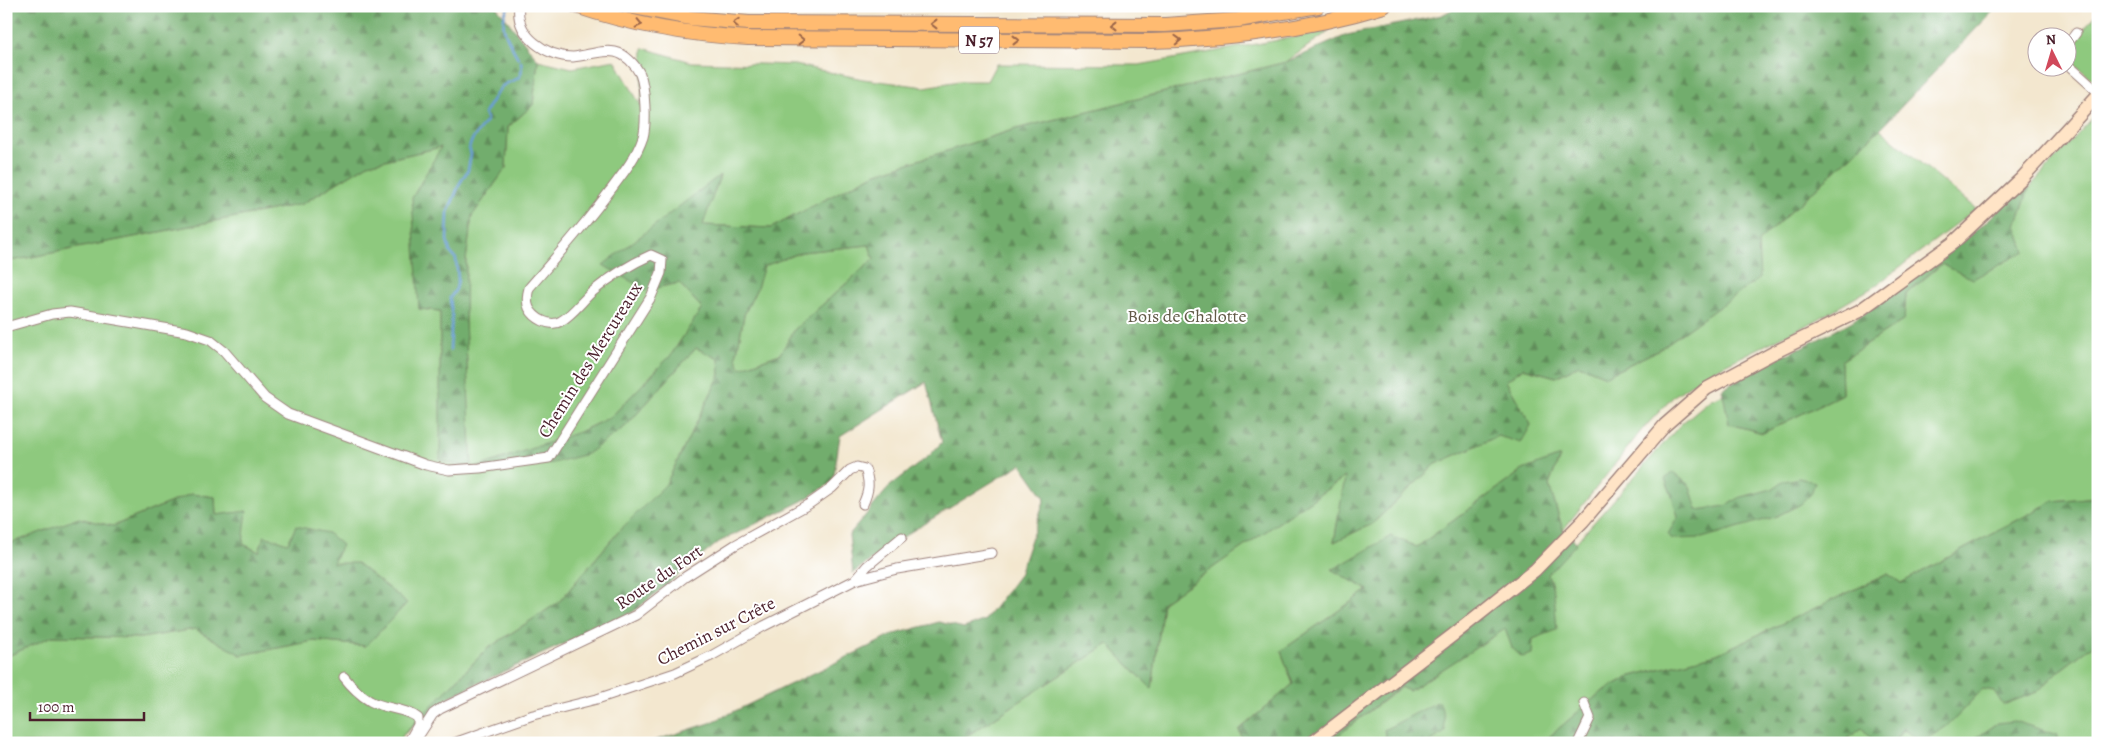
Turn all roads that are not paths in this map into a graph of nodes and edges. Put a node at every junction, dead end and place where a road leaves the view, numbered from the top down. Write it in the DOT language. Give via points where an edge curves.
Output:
graph roads {
  1 [pos="519,6"];
  2 [pos="576,6"];
  3 [pos="628,6"];
  4 [pos="1318,6"];
  5 [pos="1384,6"];
  6 [pos="2076,73"];
  7 [pos="2098,94"];
  8 [pos="6,327"];
  9 [pos="863,504"];
  10 [pos="902,537"];
  11 [pos="992,553"];
  12 [pos="855,580"];
  13 [pos="344,677"];
  14 [pos="1584,703"];
  15 [pos="408,743"];
  16 [pos="414,743"];
  17 [pos="454,743"];
  18 [pos="1312,743"];
  19 [pos="1578,743"];
  1 -- 8 [label="street, Chemin des Mercureaux" via="519,18 528,38 546,50 575,57 612,51 631,61 640,75 645,115 644,134 633,159 594,212 529,288 529,308 542,321 560,322 594,291 639,260 651,255 662,260 661,273 651,297 549,458 449,470 426,465 288,414 265,398 224,351 210,340 188,332 70,312"];
  2 -- 5 [label="highway, N 57, one-way" via="658,28 748,38 1131,41 1254,34"];
  4 -- 3 [label="highway, N 57, one-way" via="1238,20 1151,25 749,23 690,18"];
  6 -- 7 [label="street"];
  7 -- 18 [label="main road" via="2022,179 1953,242 1859,310 1706,389 1665,426 1584,521 1536,570"];
  9 -- 16 [label="street, Route du Fort" via="869,480 865,470 857,467 809,504 735,545 636,615 440,709 433,714"];
  10 -- 12 [label="street"];
  11 -- 12 [label="street, Chemin sur Crête" via="897,569"];
  12 -- 17 [label="street, Chemin sur Crête" via="674,673 597,699 532,715"];
  13 -- 15 [label="street" via="370,701 412,713 418,718 418,725"];
  14 -- 19 [label="street" via="1590,718"];
}
